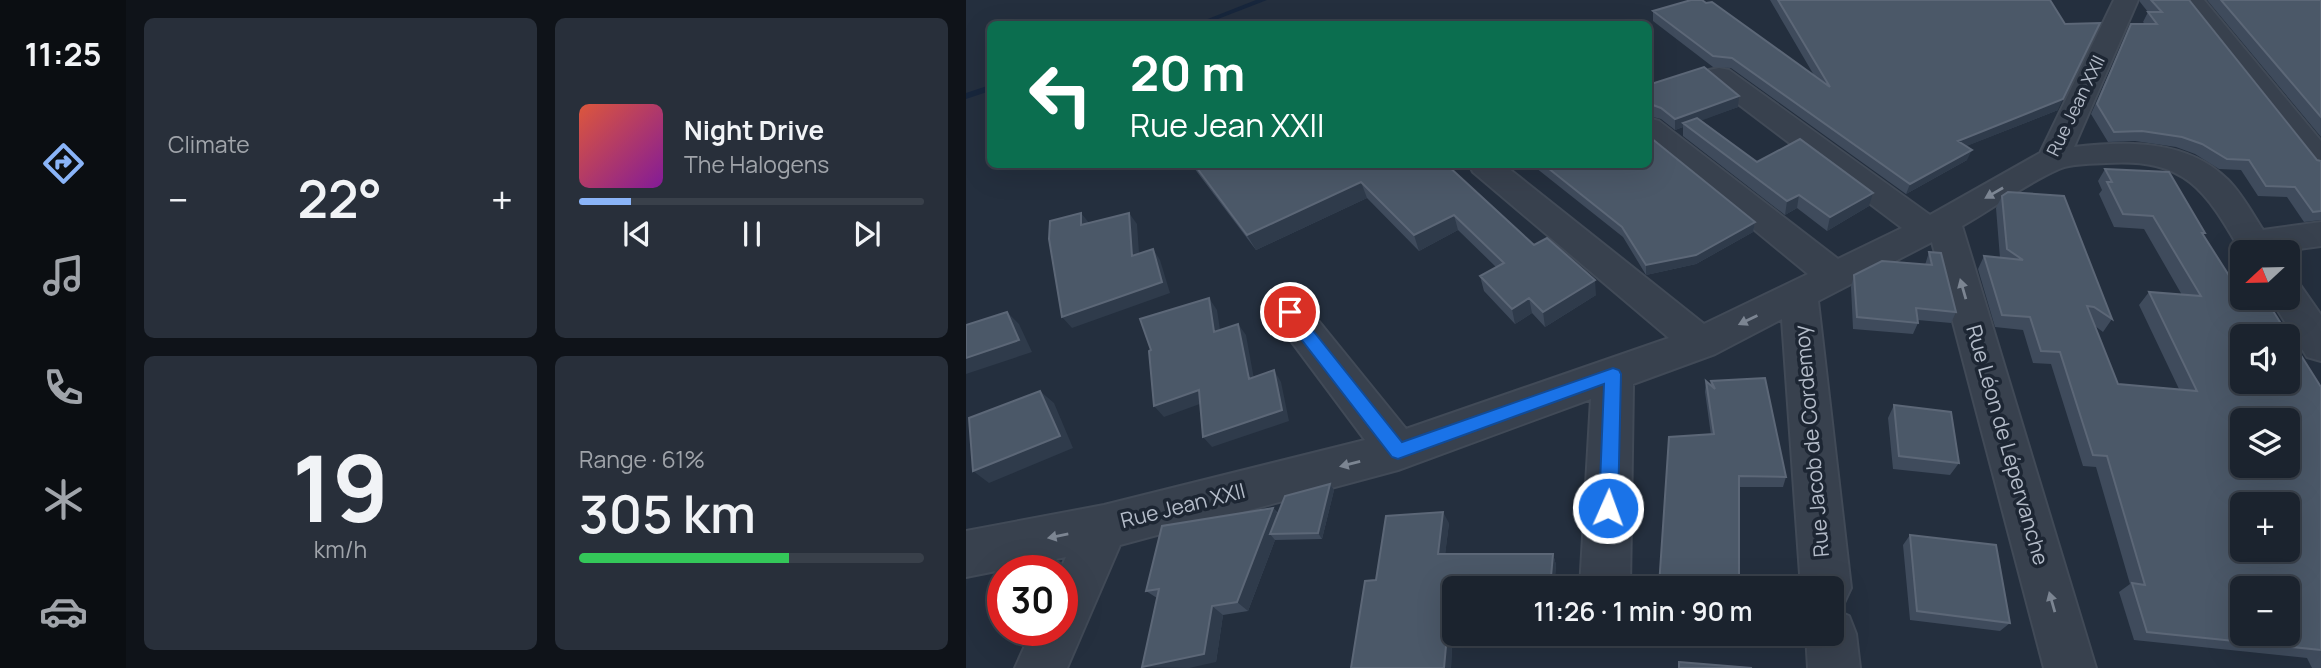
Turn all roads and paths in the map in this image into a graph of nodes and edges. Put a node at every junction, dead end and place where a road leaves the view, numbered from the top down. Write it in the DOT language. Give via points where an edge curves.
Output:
graph roads {
  1 [pos="2126,0"];
  2 [pos="2191,0"];
  3 [pos="1719,76"];
  4 [pos="1652,131"];
  5 [pos="2053,159"];
  6 [pos="2321,161"];
  7 [pos="1486,168"];
  8 [pos="1936,226"];
  9 [pos="2321,234"];
  10 [pos="2251,240"];
  11 [pos="2293,240"];
  12 [pos="1817,286"];
  13 [pos="2297,310"];
  14 [pos="1290,312"];
  15 [pos="1701,343"];
  16 [pos="2321,346"];
  17 [pos="1613,374"];
  18 [pos="1398,451"];
  19 [pos="1104,527"];
  20 [pos="966,554"];
  21 [pos="1605,576"];
  22 [pos="1826,576"];
  23 [pos="1078,585"];
  24 [pos="1051,646"];
  25 [pos="1831,646"];
  26 [pos="1041,668"];
  27 [pos="1834,668"];
  28 [pos="2070,668"];
  1 -- 5 [label="street, Rue Jean XXII"];
  2 -- 6 [label="street"];
  3 -- 8 [label="street"];
  4 -- 12 [label="street"];
  5 -- 8 [label="street, Rue Jean XXII, one-way"];
  5 -- 10 [label="street" via="2125,151 2178,161 2219,191"];
  7 -- 15 [label="street"];
  8 -- 12 [label="street, Rue Jean XXII"];
  28 -- 8 [label="street, Rue Léon de Lépervanche, one-way"];
  9 -- 11 [label="street"];
  12 -- 15 [label="street, Rue Jean XXII, one-way"];
  12 -- 22 [label="street, Rue Jacob de Cordemoy"];
  13 -- 16 [label="street"];
  14 -- 18 [label="street"];
  15 -- 17 [label="street, Rue Jean XXII"];
  17 -- 18 [label="street, Rue Jean XXII"];
  17 -- 21 [label="street"];
  18 -- 19 [label="street, Rue Jean XXII, one-way"];
  19 -- 20 [label="street, Rue Jean XXII, one-way"];
  19 -- 23 [label="street"];
  24 -- 26 [label="street"];
  25 -- 27 [label="street"];
}
